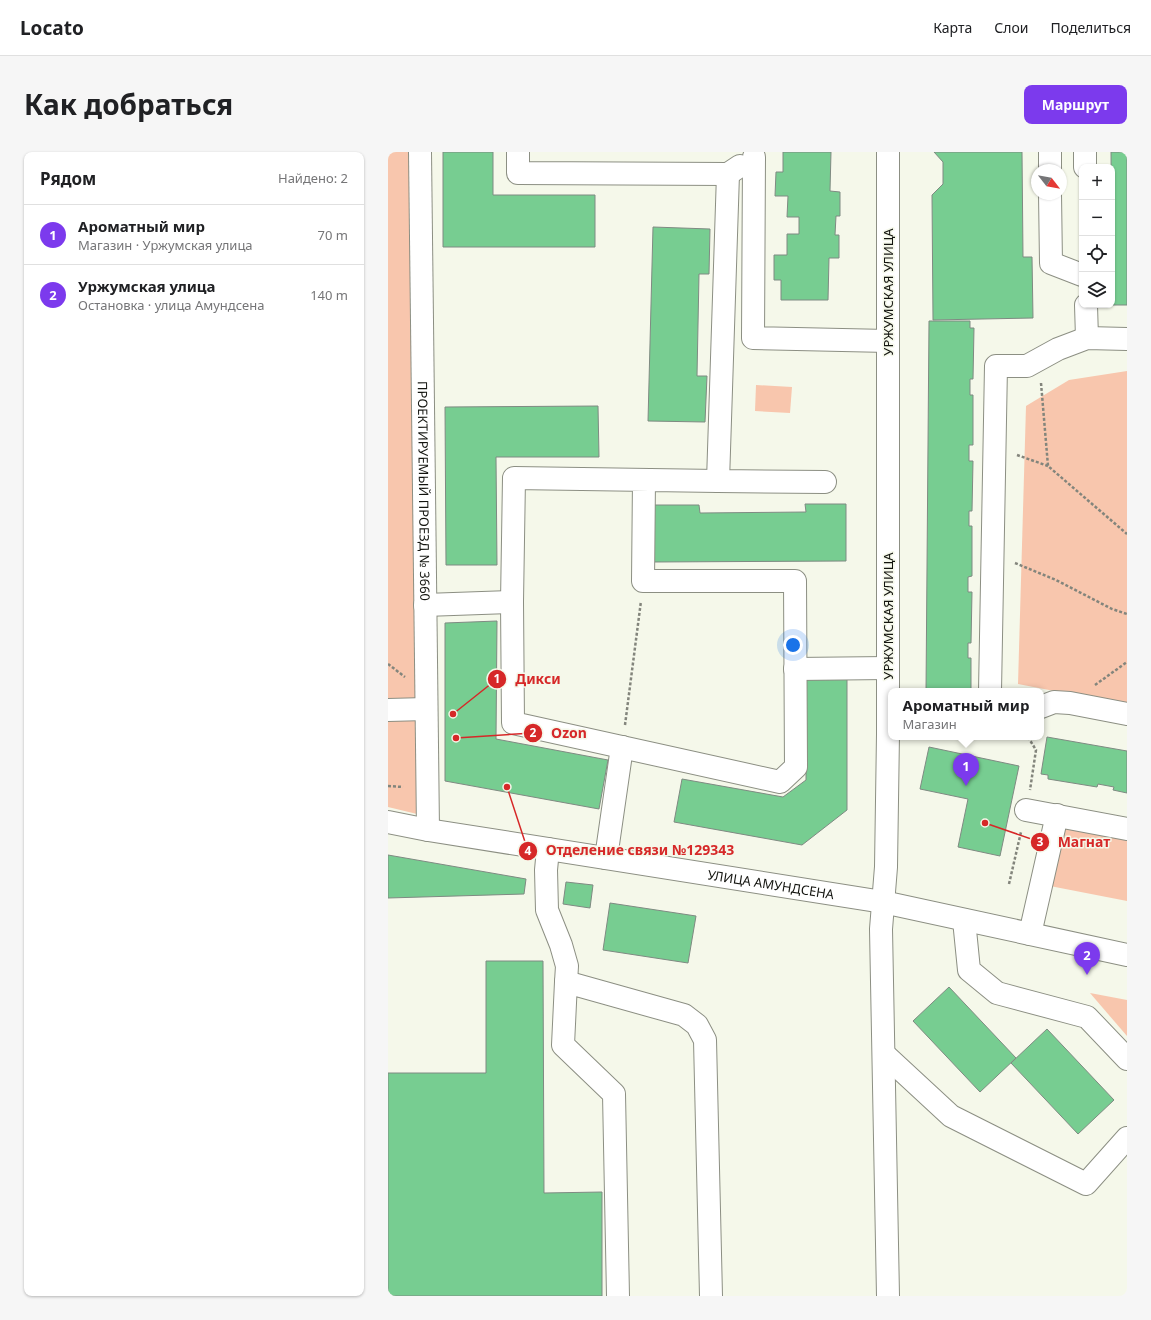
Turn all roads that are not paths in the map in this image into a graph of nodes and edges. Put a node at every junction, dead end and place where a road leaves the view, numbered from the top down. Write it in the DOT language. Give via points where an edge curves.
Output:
graph roads {
  1 [pos="420,152"];
  2 [pos="518,152"];
  3 [pos="888,152"];
  4 [pos="1050,152"];
  5 [pos="1085,152"];
  6 [pos="754,155"];
  7 [pos="1050,164"];
  8 [pos="1085,164"];
  9 [pos="728,174"];
  10 [pos="1050,200"];
  11 [pos="1079,274"];
  12 [pos="1086,308"];
  13 [pos="1087,338"];
  14 [pos="1127,339"];
  15 [pos="888,341"];
  16 [pos="644,480"];
  17 [pos="718,481"];
  18 [pos="825,482"];
  19 [pos="512,602"];
  20 [pos="425,604"];
  21 [pos="888,668"];
  22 [pos="796,669"];
  23 [pos="888,688"];
  24 [pos="990,688"];
  25 [pos="1044,706"];
  26 [pos="388,710"];
  27 [pos="426,710"];
  28 [pos="1127,714"];
  29 [pos="889,740"];
  30 [pos="622,747"];
  31 [pos="1026,810"];
  32 [pos="1057,815"];
  33 [pos="388,822"];
  34 [pos="1127,829"];
  35 [pos="428,830"];
  36 [pos="548,849"];
  37 [pos="606,858"];
  38 [pos="883,902"];
  39 [pos="964,920"];
  40 [pos="1030,934"];
  41 [pos="1127,955"];
  42 [pos="566,982"];
  43 [pos="884,1054"];
  44 [pos="1127,1060"];
  45 [pos="1127,1138"];
  46 [pos="618,1296"];
  47 [pos="711,1296"];
  48 [pos="888,1296"];
  1 -- 20 [label="street, ПРОЕКТИРУЕМЫЙ ПРОЕЗД № 3660"];
  2 -- 9 [label="street" via="518,173"];
  3 -- 15 [label="street, УРЖУМСКАЯ УЛИЦА"];
  4 -- 7 [label="street"];
  5 -- 8 [label="street"];
  6 -- 9 [label="street"];
  6 -- 15 [label="street" via="753,338"];
  9 -- 17 [label="street"];
  10 -- 11 [label="street" via="1051,263"];
  12 -- 13 [label="street"];
  13 -- 14 [label="street"];
  13 -- 24 [label="street" via="1058,349 1027,366 996,366"];
  15 -- 21 [label="street, УРЖУМСКАЯ УЛИЦА"];
  16 -- 17 [label="street"];
  16 -- 19 [label="street" via="514,478"];
  16 -- 22 [label="street" via="644,581 795,581"];
  17 -- 18 [label="street"];
  19 -- 20 [label="street"];
  19 -- 30 [label="street" via="513,723"];
  20 -- 27 [label="street, ПРОЕКТИРУЕМЫЙ ПРОЕЗД № 3660"];
  21 -- 22 [label="street"];
  21 -- 23 [label="street, УРЖУМСКАЯ УЛИЦА"];
  22 -- 30 [label="street" via="796,767 780,782"];
  25 -- 28 [label="street" via="1054,702 1070,703"];
  26 -- 27 [label="street"];
  27 -- 35 [label="street, ПРОЕКТИРУЕМЫЙ ПРОЕЗД № 3660"];
  29 -- 38 [label="street, УРЖУМСКАЯ УЛИЦА"];
  30 -- 37 [label="street"];
  31 -- 32 [label="street"];
  32 -- 34 [label="street"];
  32 -- 40 [label="street"];
  33 -- 35 [label="street, УЛИЦА АМУНДСЕНА"];
  35 -- 36 [label="street, УЛИЦА АМУНДСЕНА"];
  36 -- 37 [label="street, УЛИЦА АМУНДСЕНА"];
  36 -- 42 [label="street" via="547,910 567,966"];
  37 -- 38 [label="street, УЛИЦА АМУНДСЕНА"];
  38 -- 39 [label="street, УЛИЦА АМУНДСЕНА"];
  38 -- 43 [label="street, УРЖУМСКАЯ УЛИЦА" via="881,929"];
  39 -- 40 [label="street, УЛИЦА АМУНДСЕНА"];
  39 -- 44 [label="street" via="969,970 997,993 1087,1017"];
  40 -- 41 [label="street, УЛИЦА АМУНДСЕНА"];
  42 -- 46 [label="street" via="563,1045 614,1094"];
  42 -- 47 [label="street" via="684,1015 697,1025 705,1040"];
  43 -- 45 [label="street" via="952,1116 1086,1184"];
  43 -- 48 [label="street, УРЖУМСКАЯ УЛИЦА"];
}
